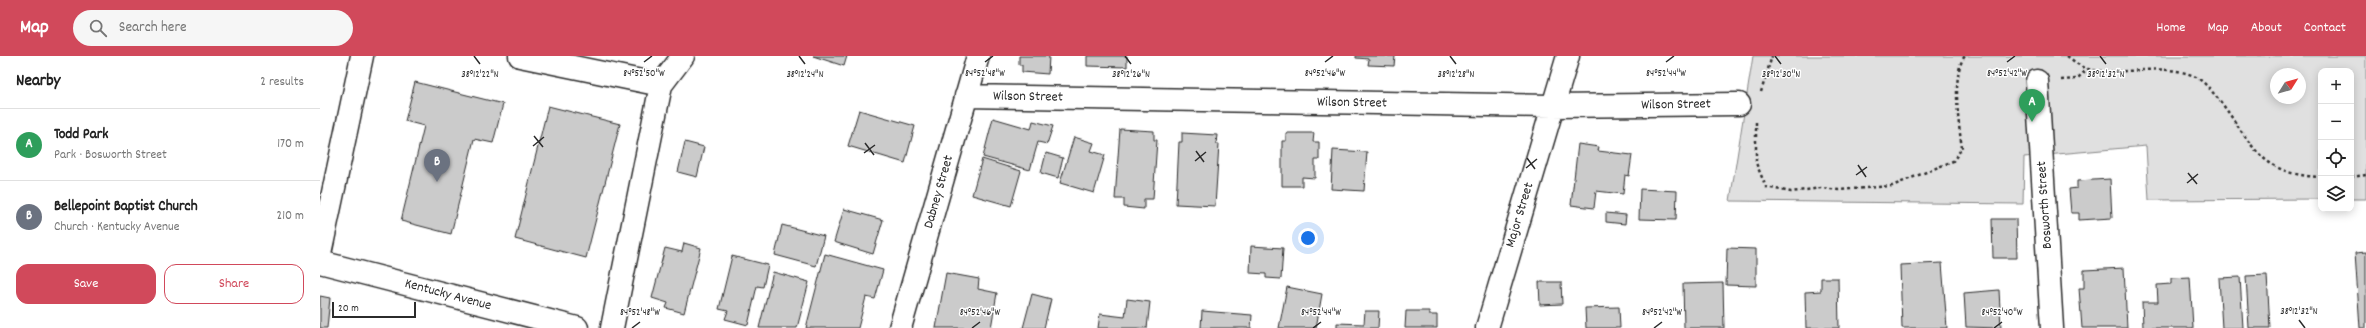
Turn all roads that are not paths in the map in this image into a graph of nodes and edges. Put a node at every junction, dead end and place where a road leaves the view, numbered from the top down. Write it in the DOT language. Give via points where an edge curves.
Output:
graph roads {
  1 [pos="362,56"];
  2 [pos="520,56"];
  3 [pos="683,56"];
  4 [pos="978,56"];
  5 [pos="1568,56"];
  6 [pos="2037,81"];
  7 [pos="661,85"];
  8 [pos="966,96"];
  9 [pos="1739,104"];
  10 [pos="1553,106"];
  11 [pos="320,254"];
  12 [pos="320,262"];
  13 [pos="577,328"];
  14 [pos="612,328"];
  15 [pos="900,328"];
  16 [pos="1487,328"];
  17 [pos="2052,328"];
  1 -- 11 [label="street"];
  2 -- 7 [label="street"];
  3 -- 7 [label="street"];
  4 -- 8 [label="street, Dabney Street"];
  5 -- 10 [label="street, Major Street"];
  6 -- 17 [label="street, Bosworth Street"];
  7 -- 14 [label="street"];
  8 -- 10 [label="street, Wilson Street"];
  8 -- 15 [label="street, Dabney Street"];
  9 -- 10 [label="street, Wilson Street"];
  10 -- 16 [label="street, Major Street"];
  12 -- 13 [label="street, Kentucky Avenue"];
}
